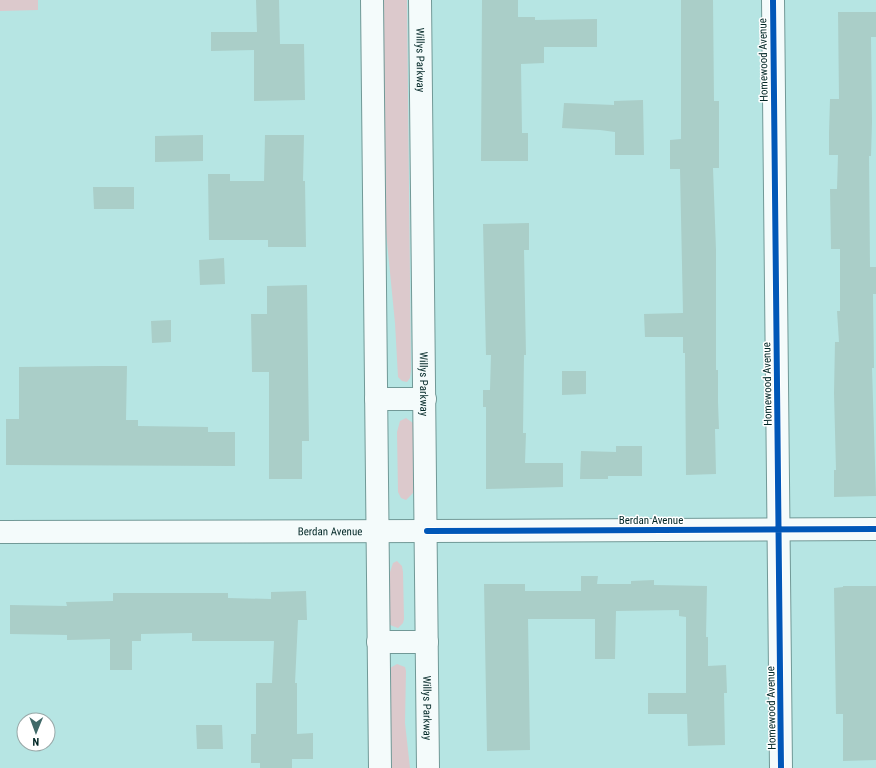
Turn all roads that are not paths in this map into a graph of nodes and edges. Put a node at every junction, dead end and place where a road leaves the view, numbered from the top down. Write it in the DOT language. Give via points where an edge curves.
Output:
graph roads {
  1 [pos="372,0"];
  2 [pos="420,0"];
  3 [pos="773,0"];
  4 [pos="376,399"];
  5 [pos="425,400"];
  6 [pos="779,529"];
  7 [pos="876,529"];
  8 [pos="426,530"];
  9 [pos="377,531"];
  10 [pos="0,532"];
  11 [pos="378,642"];
  12 [pos="427,642"];
  13 [pos="380,768"];
  14 [pos="428,768"];
  15 [pos="781,768"];
  1 -- 4 [label="main road"];
  2 -- 5 [label="main road, Willys Parkway"];
  3 -- 6 [label="main road, Homewood Avenue"];
  4 -- 5 [label="main road"];
  4 -- 9 [label="main road"];
  5 -- 8 [label="main road, Willys Parkway"];
  6 -- 7 [label="main road, Berdan Avenue"];
  6 -- 8 [label="main road, Berdan Avenue"];
  6 -- 15 [label="main road, Homewood Avenue"];
  8 -- 9 [label="main road, Berdan Avenue"];
  8 -- 12 [label="main road, Willys Parkway"];
  9 -- 10 [label="main road, Berdan Avenue"];
  9 -- 11 [label="main road"];
  11 -- 12 [label="main road"];
  11 -- 13 [label="main road"];
  12 -- 14 [label="main road, Willys Parkway"];
}
